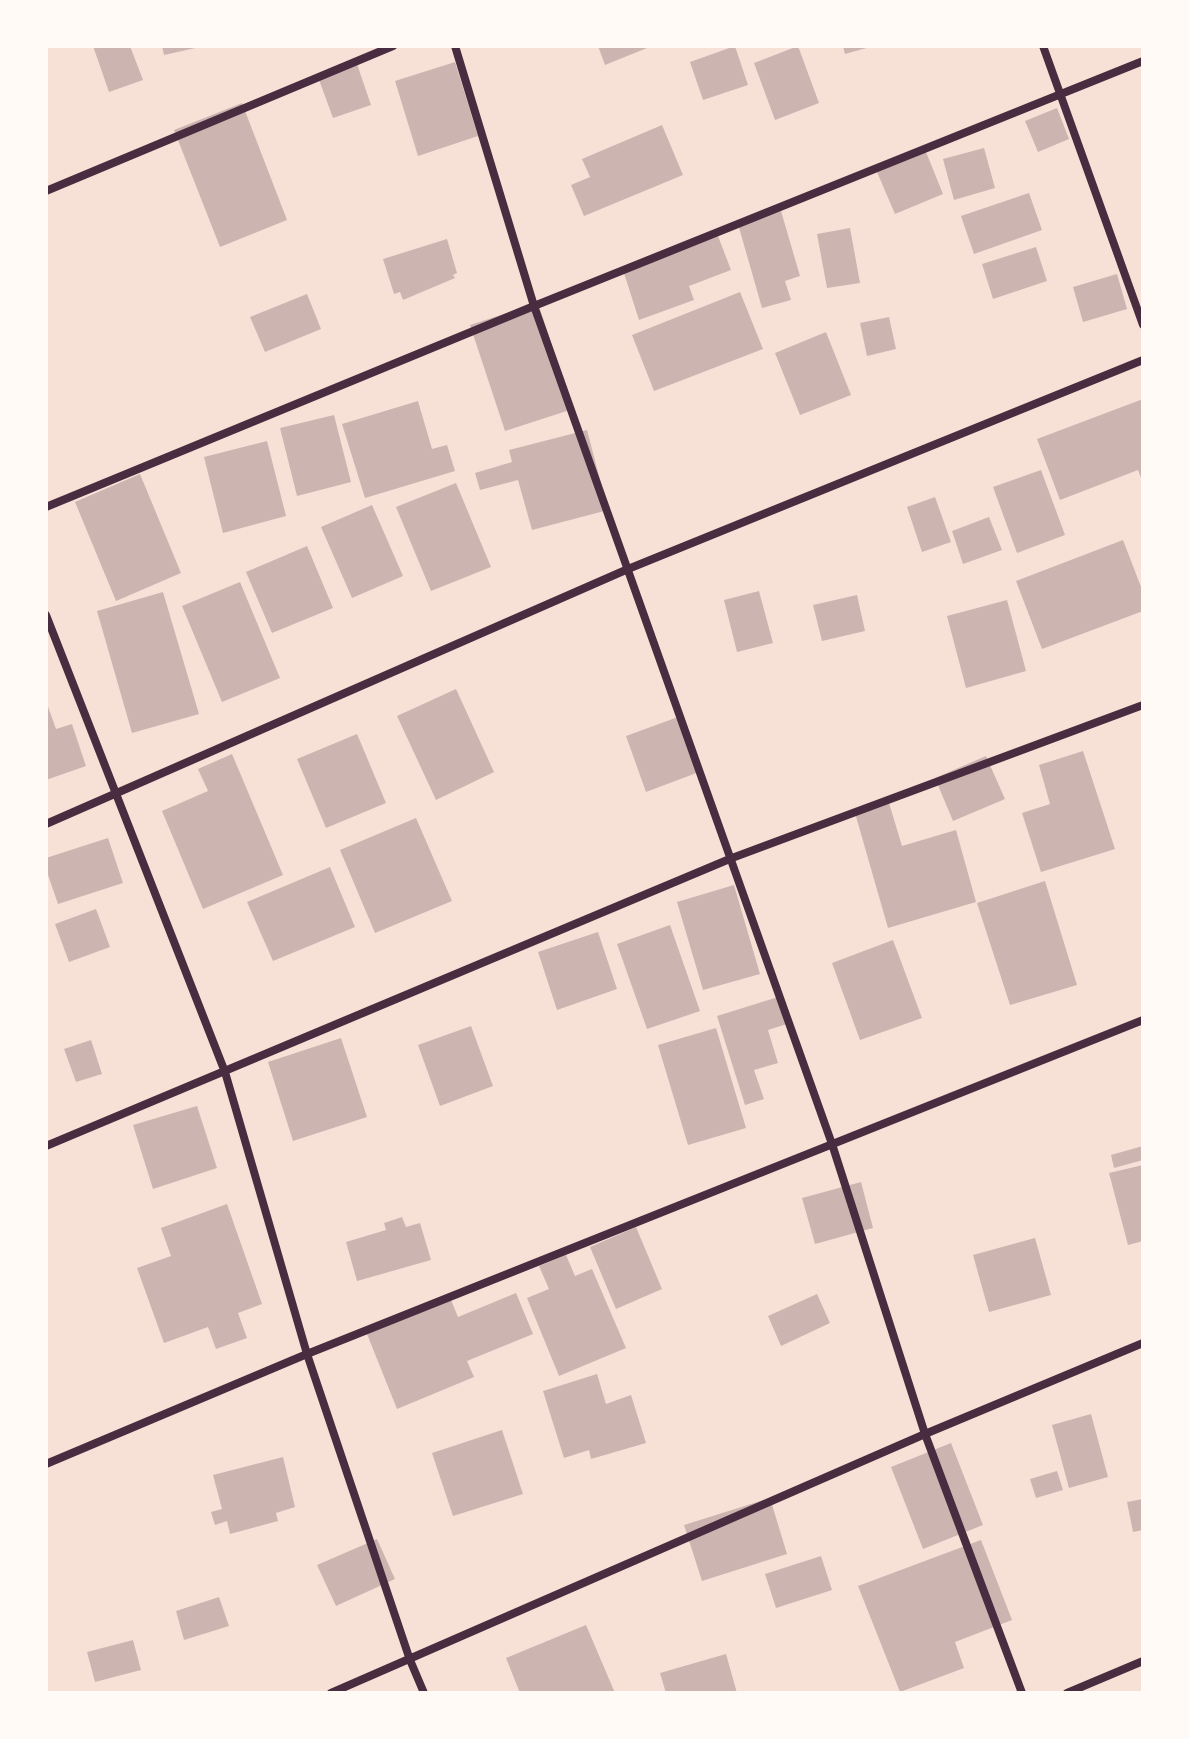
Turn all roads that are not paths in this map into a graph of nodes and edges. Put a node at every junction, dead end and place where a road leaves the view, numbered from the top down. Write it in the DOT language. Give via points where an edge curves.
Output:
graph roads {
  1 [pos="393,46"];
  2 [pos="455,46"];
  3 [pos="1043,46"];
  4 [pos="1143,61"];
  5 [pos="1060,96"];
  6 [pos="46,191"];
  7 [pos="534,306"];
  8 [pos="1143,325"];
  9 [pos="1143,360"];
  10 [pos="46,507"];
  11 [pos="628,569"];
  12 [pos="46,615"];
  13 [pos="1143,705"];
  14 [pos="117,794"];
  15 [pos="46,824"];
  16 [pos="732,858"];
  17 [pos="1143,1020"];
  18 [pos="225,1072"];
  19 [pos="832,1144"];
  20 [pos="46,1146"];
  21 [pos="1143,1343"];
  22 [pos="307,1354"];
  23 [pos="925,1434"];
  24 [pos="46,1464"];
  25 [pos="410,1660"];
  26 [pos="1143,1661"];
  27 [pos="331,1693"];
  28 [pos="424,1693"];
  29 [pos="1022,1693"];
  30 [pos="1067,1693"];
  1 -- 6 [label="street"];
  2 -- 7 [label="street"];
  3 -- 5 [label="street"];
  4 -- 5 [label="street"];
  5 -- 7 [label="street"];
  5 -- 8 [label="street"];
  7 -- 10 [label="street"];
  7 -- 11 [label="street"];
  9 -- 11 [label="street"];
  11 -- 14 [label="street"];
  11 -- 16 [label="street"];
  12 -- 14 [label="street"];
  13 -- 16 [label="street"];
  14 -- 15 [label="street"];
  14 -- 18 [label="street"];
  16 -- 18 [label="street"];
  16 -- 19 [label="street"];
  17 -- 19 [label="street"];
  18 -- 20 [label="street"];
  18 -- 22 [label="street"];
  19 -- 22 [label="street"];
  19 -- 23 [label="street"];
  21 -- 23 [label="street"];
  22 -- 24 [label="street"];
  22 -- 25 [label="street"];
  23 -- 25 [label="street"];
  23 -- 29 [label="street"];
  25 -- 27 [label="street"];
  25 -- 28 [label="street"];
  26 -- 30 [label="street"];
}
